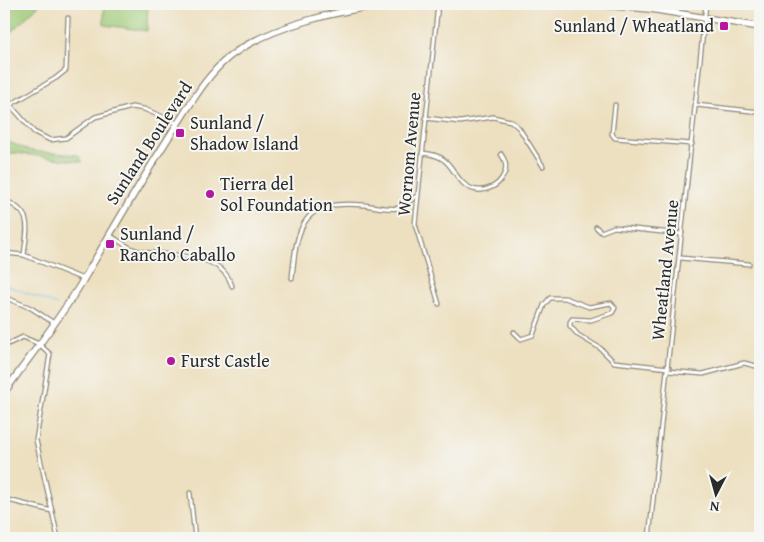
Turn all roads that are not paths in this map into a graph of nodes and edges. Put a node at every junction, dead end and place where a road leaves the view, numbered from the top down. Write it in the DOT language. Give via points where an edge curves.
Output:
graph roads {
  1 [pos="392,4"];
  2 [pos="438,4"];
  3 [pos="592,4"];
  4 [pos="706,4"];
  5 [pos="68,18"];
  6 [pos="704,18"];
  7 [pos="760,26"];
  8 [pos="4,98"];
  9 [pos="10,105"];
  10 [pos="616,105"];
  11 [pos="696,105"];
  12 [pos="760,112"];
  13 [pos="425,118"];
  14 [pos="178,124"];
  15 [pos="692,144"];
  16 [pos="422,153"];
  17 [pos="501,154"];
  18 [pos="543,166"];
  19 [pos="418,195"];
  20 [pos="4,200"];
  21 [pos="596,227"];
  22 [pos="682,234"];
  23 [pos="108,235"];
  24 [pos="4,253"];
  25 [pos="24,255"];
  26 [pos="680,258"];
  27 [pos="749,264"];
  28 [pos="292,278"];
  29 [pos="83,280"];
  30 [pos="232,286"];
  31 [pos="4,297"];
  32 [pos="439,304"];
  33 [pos="54,323"];
  34 [pos="514,332"];
  35 [pos="40,344"];
  36 [pos="4,346"];
  37 [pos="760,367"];
  38 [pos="669,370"];
  39 [pos="4,393"];
  40 [pos="190,493"];
  41 [pos="4,499"];
  42 [pos="52,511"];
  43 [pos="58,538"];
  44 [pos="195,538"];
  45 [pos="650,538"];
  1 -- 14 [label="main road, Sunland Boulevard" via="333,14 264,36 245,46 211,75"];
  2 -- 13 [label="street, Wornom Avenue"];
  3 -- 6 [label="main road"];
  4 -- 6 [label="street, Wheatland Avenue"];
  5 -- 9 [label="street" via="66,70"];
  6 -- 7 [label="main road"];
  6 -- 11 [label="street, Wheatland Avenue"];
  8 -- 9 [label="street"];
  9 -- 14 [label="street" via="34,132 50,140 66,138 95,117 132,108 144,109"];
  10 -- 15 [label="street" via="612,134 615,138"];
  11 -- 12 [label="street"];
  11 -- 15 [label="street, Wheatland Avenue"];
  13 -- 16 [label="street, Wornom Avenue"];
  13 -- 18 [label="street" via="460,122 492,117 511,121"];
  14 -- 23 [label="main road, Sunland Boulevard"];
  15 -- 22 [label="street, Wheatland Avenue"];
  16 -- 17 [label="street" via="444,159 463,184 479,190 489,189 503,176 506,161"];
  16 -- 19 [label="street, Wornom Avenue"];
  19 -- 28 [label="street" via="398,208 339,204 313,213 296,238"];
  19 -- 32 [label="street, Wornom Avenue" via="415,224"];
  20 -- 25 [label="street" via="17,206 24,214 27,224"];
  21 -- 22 [label="street" via="601,232 614,227"];
  22 -- 26 [label="street, Wheatland Avenue"];
  23 -- 29 [label="main road, Sunland Boulevard"];
  23 -- 30 [label="street" via="137,251 206,261 223,272"];
  24 -- 25 [label="street"];
  25 -- 29 [label="street"];
  26 -- 27 [label="street"];
  26 -- 38 [label="street, Wheatland Avenue"];
  29 -- 33 [label="main road, Sunland Boulevard"];
  31 -- 33 [label="street" via="31,308"];
  33 -- 35 [label="main road, Sunland Boulevard"];
  34 -- 38 [label="street" via="521,339 533,335 544,305 550,298 565,298 589,307 611,303 615,308 612,313 591,320 572,319 570,326 614,362"];
  35 -- 36 [label="street" via="23,337"];
  35 -- 39 [label="main road, Sunland Boulevard"];
  35 -- 42 [label="street" via="50,357 36,440"];
  37 -- 38 [label="street" via="744,363 703,374"];
  38 -- 45 [label="street, Wheatland Avenue"];
  40 -- 44 [label="street"];
  41 -- 42 [label="street"];
  42 -- 43 [label="street"];
}
